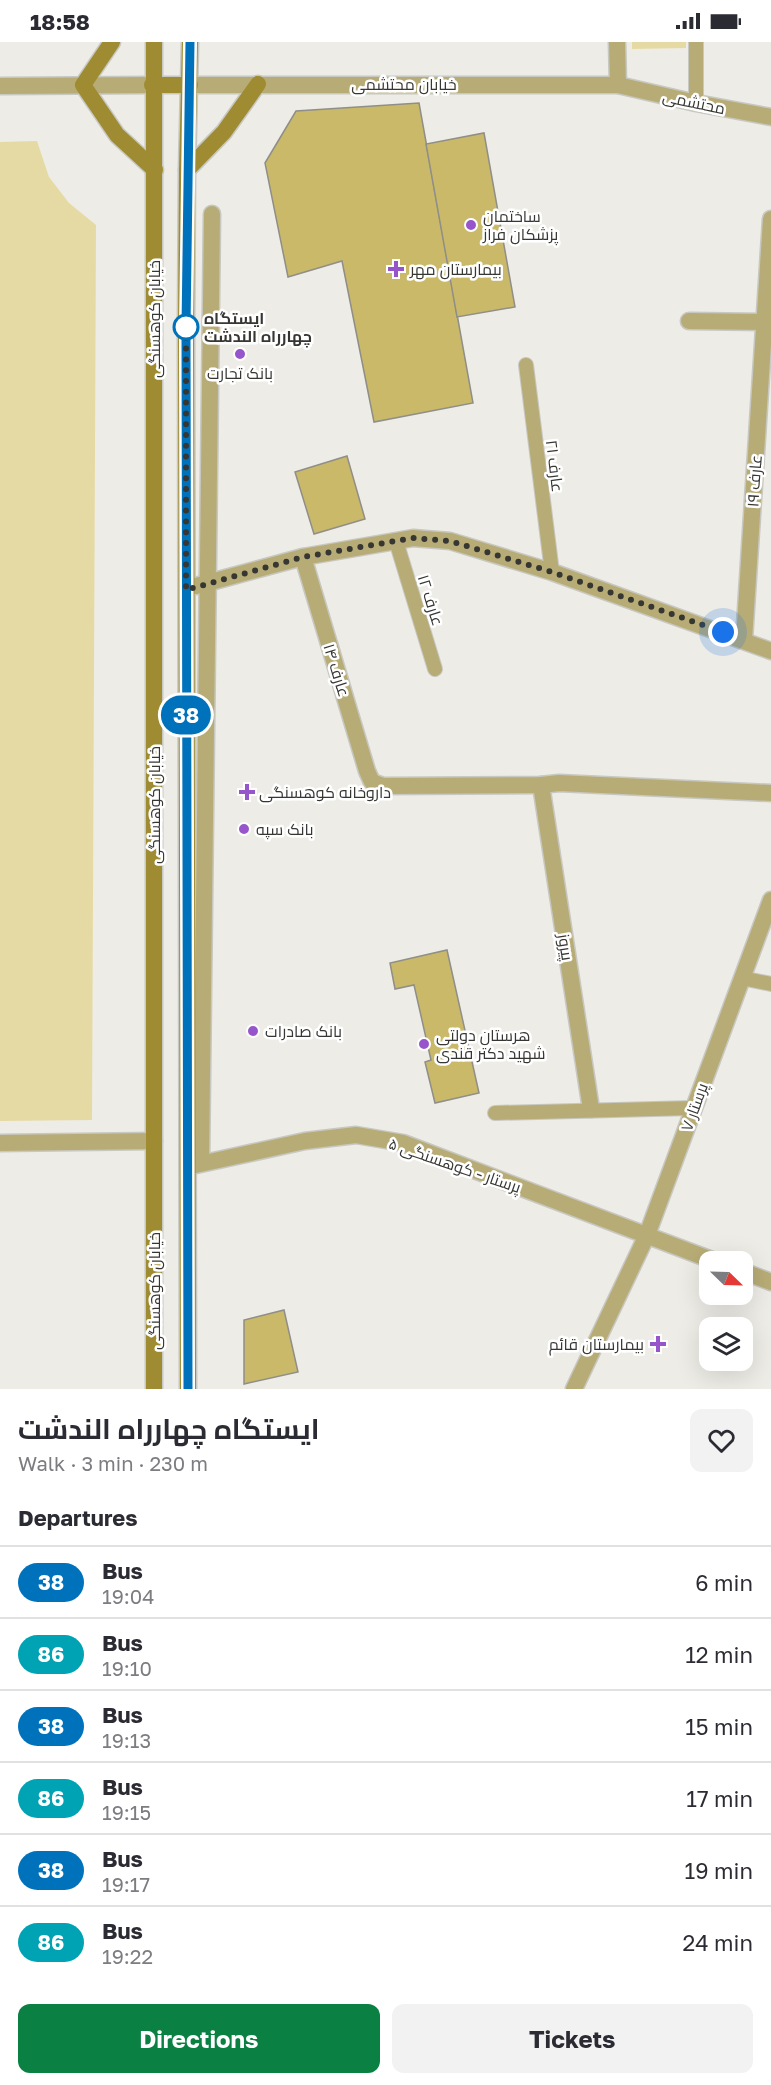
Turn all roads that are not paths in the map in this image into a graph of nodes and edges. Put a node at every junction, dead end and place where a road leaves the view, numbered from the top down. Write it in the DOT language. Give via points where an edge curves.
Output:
graph roads {
  1 [pos="112,42"];
  2 [pos="154,42"];
  3 [pos="190,42"];
  4 [pos="617,42"];
  5 [pos="696,42"];
  6 [pos="190,84"];
  7 [pos="258,84"];
  8 [pos="83,85"];
  9 [pos="153,85"];
  10 [pos="618,85"];
  11 [pos="0,86"];
  12 [pos="696,103"];
  13 [pos="771,117"];
  14 [pos="154,170"];
  15 [pos="187,170"];
  16 [pos="212,214"];
  17 [pos="771,219"];
  18 [pos="689,321"];
  19 [pos="764,322"];
  20 [pos="526,364"];
  21 [pos="396,541"];
  22 [pos="303,557"];
  23 [pos="552,572"];
  24 [pos="206,582"];
  25 [pos="186,590"];
  26 [pos="744,640"];
  27 [pos="771,651"];
  28 [pos="435,669"];
  29 [pos="541,785"];
  30 [pos="771,793"];
  31 [pos="771,900"];
  32 [pos="742,978"];
  33 [pos="771,984"];
  34 [pos="693,1108"];
  35 [pos="591,1109"];
  36 [pos="495,1113"];
  37 [pos="154,1141"];
  38 [pos="0,1143"];
  39 [pos="194,1165"];
  40 [pos="647,1235"];
  41 [pos="699,1255"];
  42 [pos="753,1275"];
  43 [pos="771,1282"];
  44 [pos="154,1389"];
  45 [pos="188,1389"];
  46 [pos="574,1389"];
  1 -- 8 [label="main road"];
  2 -- 9 [label="main road, خیابان کوهسنگی"];
  3 -- 6 [label="main road, خیابان کوهسنگی"];
  4 -- 10 [label="street"];
  5 -- 12 [label="lane"];
  6 -- 7 [label="street, خیابان محتشمی"];
  6 -- 9 [label="main road"];
  6 -- 15 [label="main road, خیابان کوهسنگی"];
  7 -- 10 [label="street, خیابان محتشمی"];
  7 -- 15 [label="main road" via="225,132"];
  8 -- 9 [label="street"];
  8 -- 11 [label="street"];
  8 -- 14 [label="main road" via="117,135"];
  9 -- 14 [label="main road, خیابان کوهسنگی"];
  10 -- 12 [label="street, محتشمی"];
  12 -- 13 [label="street, محتشمی"];
  14 -- 37 [label="main road, خیابان کوهسنگی"];
  15 -- 25 [label="main road, خیابان کوهسنگی"];
  16 -- 24 [label="street"];
  17 -- 19 [label="street, عارف ۱۹"];
  18 -- 19 [label="street"];
  19 -- 26 [label="street, عارف ۱۹"];
  20 -- 23 [label="lane, عارف ۲۱"];
  21 -- 22 [label="street"];
  21 -- 23 [label="street" via="450,541"];
  21 -- 28 [label="lane, عارف ۱۲"];
  22 -- 24 [label="street"];
  22 -- 29 [label="street, عارف ۱۴" via="372,782 383,786"];
  23 -- 26 [label="street"];
  24 -- 25 [label="street"];
  24 -- 39 [label="street"];
  25 -- 39 [label="main road, خیابان کوهسنگی"];
  26 -- 27 [label="street"];
  29 -- 30 [label="street"];
  29 -- 35 [label="street, پیروز"];
  31 -- 32 [label="street, پرستار ۷"];
  32 -- 33 [label="lane"];
  32 -- 34 [label="street, پرستار ۷"];
  34 -- 35 [label="lane"];
  34 -- 40 [label="street, پرستار ۷"];
  35 -- 36 [label="lane"];
  37 -- 38 [label="street"];
  37 -- 44 [label="main road, خیابان کوهسنگی"];
  39 -- 40 [label="street, پرستار - کوهسنگی ۵" via="305,1141 356,1135 403,1143"];
  39 -- 45 [label="main road, خیابان کوهسنگی"];
  40 -- 41 [label="street, پرستار - کوهسنگی ۵"];
  40 -- 46 [label="street, پرستار ۷"];
  42 -- 43 [label="street"];
}
